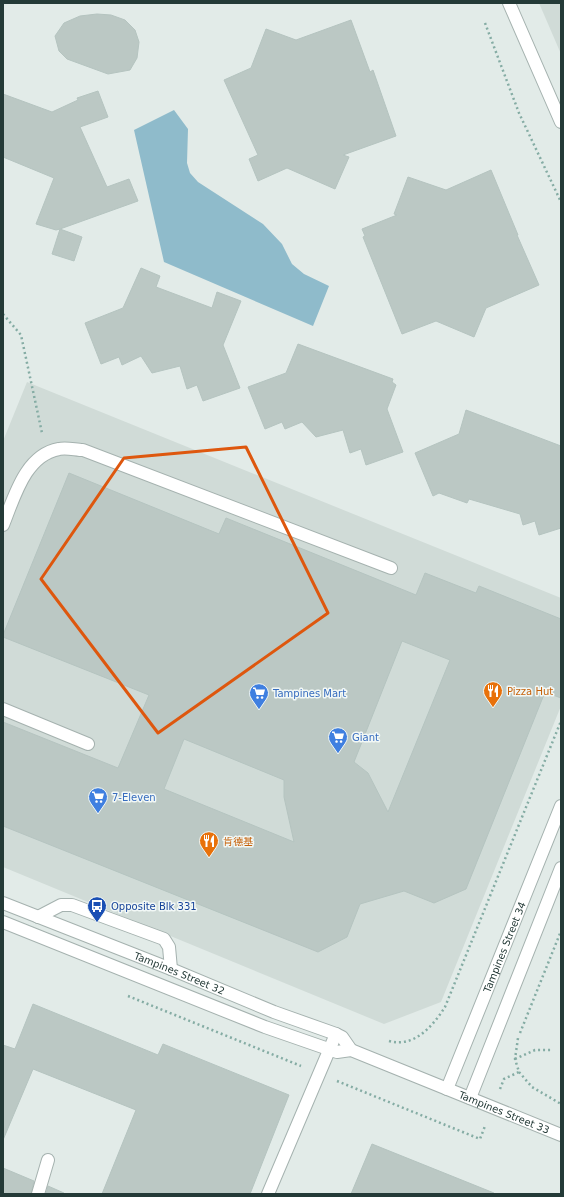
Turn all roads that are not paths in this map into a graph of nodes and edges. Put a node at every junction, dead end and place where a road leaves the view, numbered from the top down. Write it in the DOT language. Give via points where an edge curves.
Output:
graph roads {
  1 [pos="509,3"];
  2 [pos="561,122"];
  3 [pos="3,525"];
  4 [pos="391,568"];
  5 [pos="3,709"];
  6 [pos="88,744"];
  7 [pos="561,806"];
  8 [pos="561,868"];
  9 [pos="3,903"];
  10 [pos="38,917"];
  11 [pos="3,922"];
  12 [pos="171,968"];
  13 [pos="336,1034"];
  14 [pos="330,1049"];
  15 [pos="351,1050"];
  16 [pos="447,1089"];
  17 [pos="470,1098"];
  18 [pos="561,1135"];
  19 [pos="48,1160"];
  20 [pos="38,1194"];
  21 [pos="268,1194"];
  1 -- 2 [label="street"];
  3 -- 4 [label="street" via="19,486 33,463 46,453 60,449 83,450"];
  5 -- 6 [label="street"];
  7 -- 16 [label="street, Tampines Street 34"];
  8 -- 17 [label="street"];
  9 -- 10 [label="street, Tampines Street 32"];
  10 -- 12 [label="street, Tampines Street 32"];
  10 -- 12 [label="street" via="61,905 72,905 164,939 169,947"];
  11 -- 14 [label="street, Tampines Street 32" via="265,1027"];
  12 -- 13 [label="street, Tampines Street 32" via="274,1012"];
  13 -- 14 [label="street"];
  13 -- 15 [label="street, Tampines Street 32" via="342,1037"];
  14 -- 15 [label="street, Tampines Street 32" via="336,1052"];
  14 -- 21 [label="street"];
  15 -- 16 [label="street, Tampines Street 32"];
  16 -- 17 [label="street, Tampines Street 33"];
  17 -- 18 [label="street, Tampines Street 33"];
  19 -- 20 [label="street"];
}
